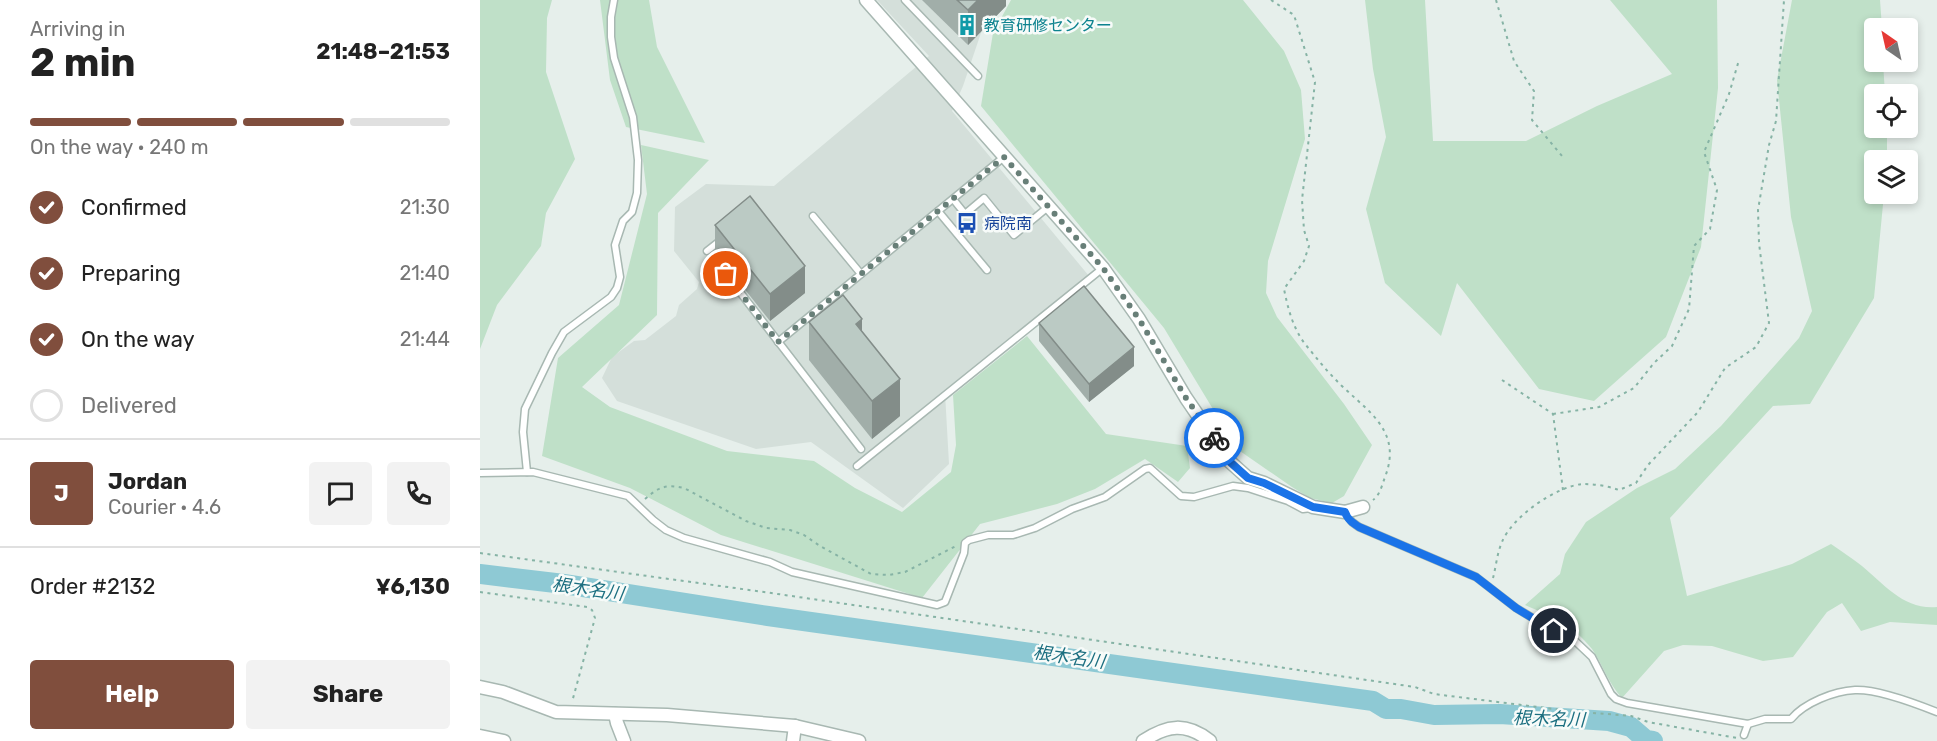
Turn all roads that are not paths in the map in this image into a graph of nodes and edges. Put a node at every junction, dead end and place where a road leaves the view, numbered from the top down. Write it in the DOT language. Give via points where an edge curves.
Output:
graph roads {
  1 [pos="614,0"];
  2 [pos="866,0"];
  3 [pos="906,0"];
  4 [pos="978,76"];
  5 [pos="1004,157"];
  6 [pos="953,199"];
  7 [pos="1048,207"];
  8 [pos="938,211"];
  9 [pos="813,216"];
  10 [pos="726,236"];
  11 [pos="707,250"];
  12 [pos="1103,268"];
  13 [pos="987,270"];
  14 [pos="726,274"];
  15 [pos="861,274"];
  16 [pos="778,342"];
  17 [pos="861,449"];
  18 [pos="857,466"];
  19 [pos="527,472"];
  20 [pos="480,473"];
  21 [pos="1313,507"];
  22 [pos="1363,507"];
  23 [pos="1345,512"];
  24 [pos="480,687"];
  25 [pos="1937,712"];
  26 [pos="615,714"];
  27 [pos="795,726"];
  28 [pos="480,736"];
  29 [pos="503,741"];
  30 [pos="624,741"];
  31 [pos="793,741"];
  32 [pos="860,741"];
  33 [pos="1143,741"];
  34 [pos="1210,741"];
  1 -- 19 [label="lane" via="611,37 633,117 637,193 615,245 620,277 617,288 611,297 564,332 525,409"];
  2 -- 5 [label="street"];
  3 -- 4 [label="lane"];
  5 -- 6 [label="lane"];
  5 -- 7 [label="street"];
  6 -- 7 [label="lane" via="965,214 984,198 1014,235"];
  6 -- 8 [label="lane"];
  7 -- 12 [label="street"];
  8 -- 13 [label="lane"];
  8 -- 15 [label="lane"];
  9 -- 15 [label="lane"];
  10 -- 11 [label="lane"];
  12 -- 18 [label="lane"];
  12 -- 21 [label="street" via="1229,461 1248,478"];
  14 -- 16 [label="lane"];
  15 -- 16 [label="lane"];
  16 -- 17 [label="lane"];
  19 -- 20 [label="lane"];
  19 -- 21 [label="lane" via="628,496 666,530 684,538 792,572 937,605 948,598 969,540 1035,528 1105,497 1150,468 1181,496 1194,497 1233,486 1303,509"];
  21 -- 23 [label="street"];
  22 -- 23 [label="street"];
  23 -- 25 [label="lane" via="1359,527 1476,577 1516,608 1574,640 1592,657 1616,699 1745,732 1765,719 1791,719 1810,703 1855,690"];
  24 -- 26 [label="street" via="556,712"];
  26 -- 27 [label="street"];
  26 -- 30 [label="street"];
  27 -- 31 [label="street"];
  27 -- 32 [label="street"];
  28 -- 29 [label="street"];
  33 -- 34 [label="street" via="1157,732 1178,727 1197,731"];
}
